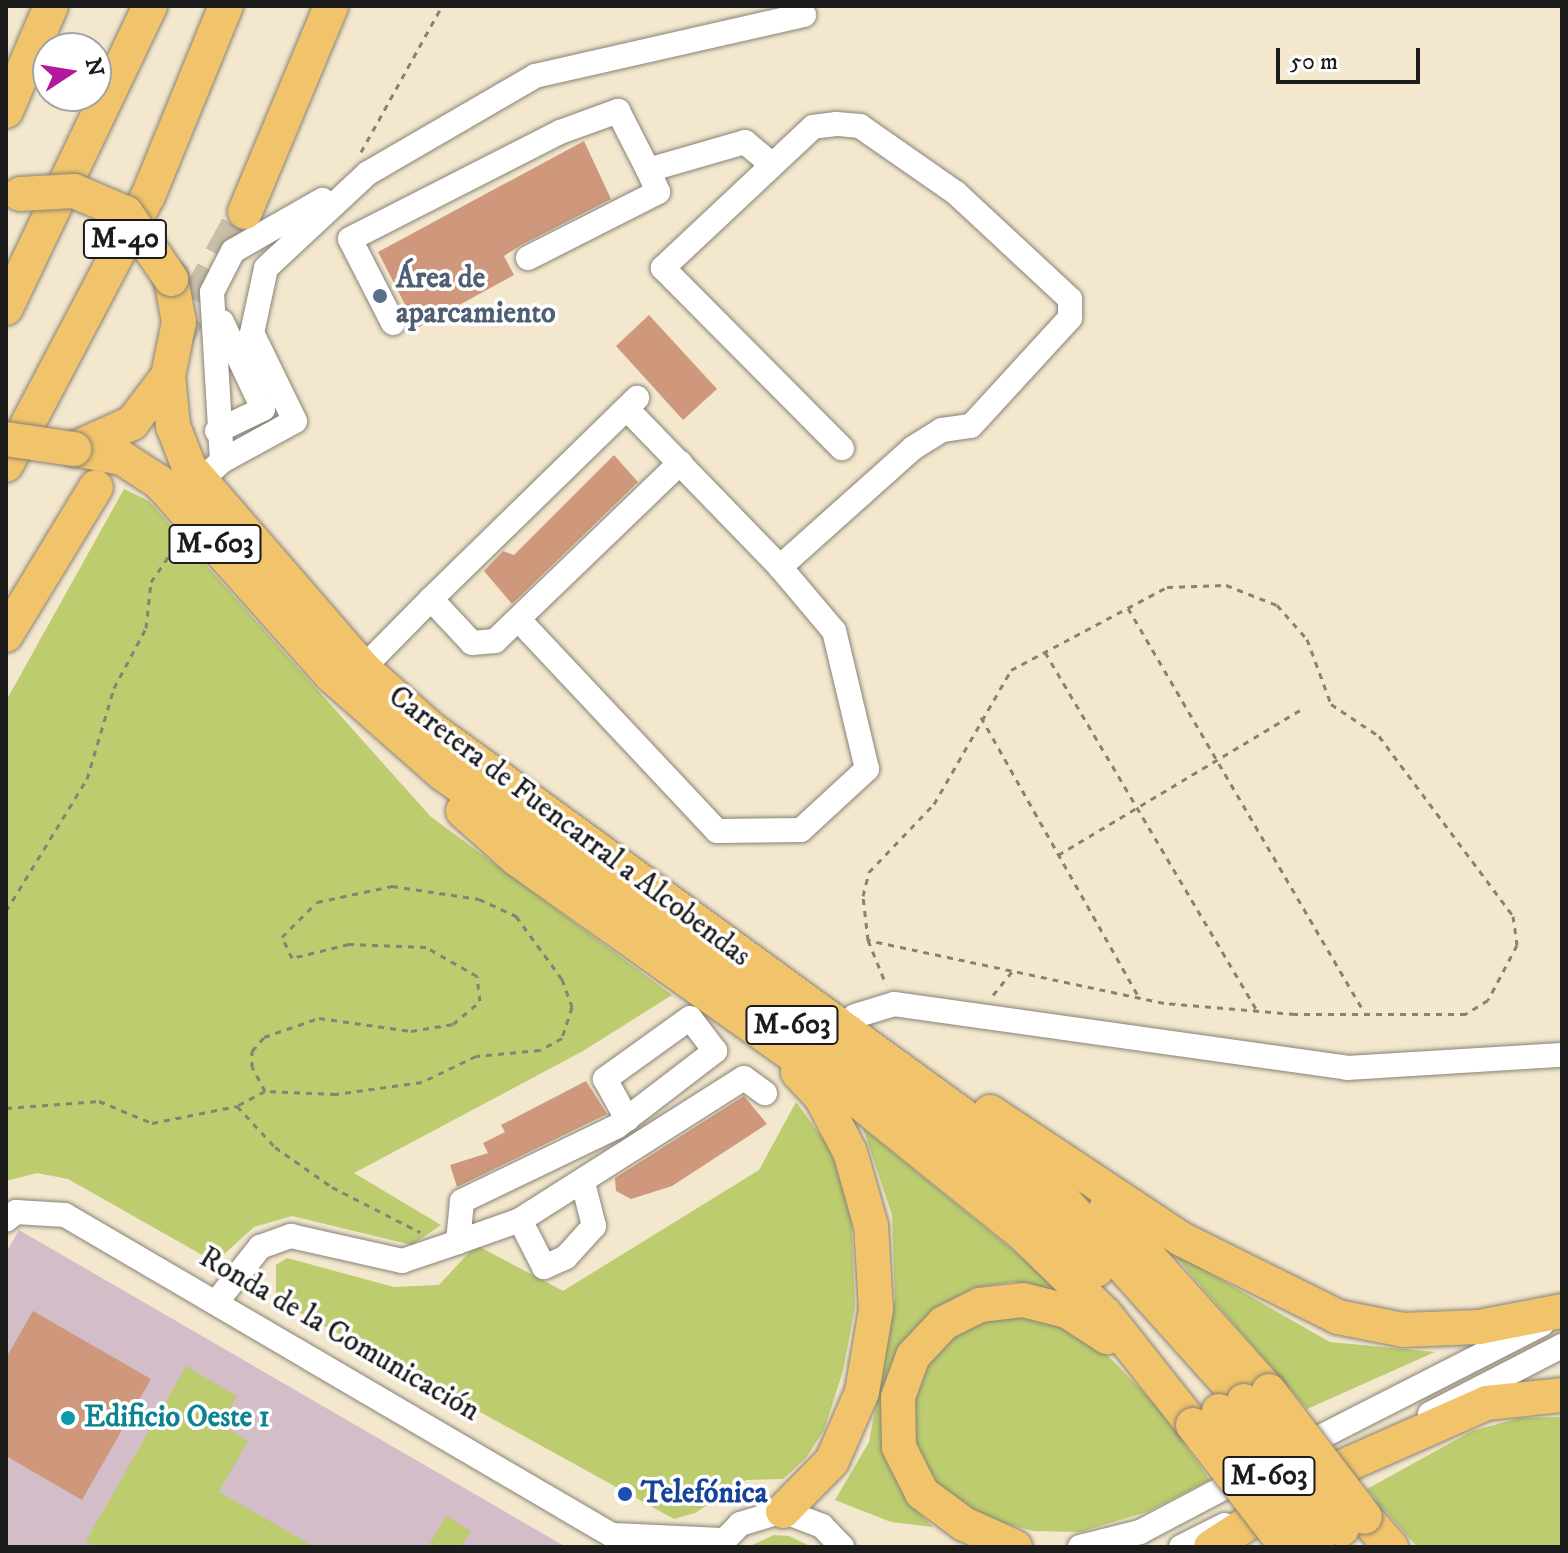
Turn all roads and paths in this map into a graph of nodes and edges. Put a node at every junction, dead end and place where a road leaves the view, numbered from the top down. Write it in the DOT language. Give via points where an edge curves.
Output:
graph roads {
  1 [pos="51,6"];
  2 [pos="150,6"];
  3 [pos="226,6"];
  4 [pos="331,6"];
  5 [pos="442,6"];
  6 [pos="804,15"];
  7 [pos="6,111"];
  8 [pos="772,165"];
  9 [pos="361,167"];
  10 [pos="648,170"];
  11 [pos="11,194"];
  12 [pos="245,212"];
  13 [pos="528,258"];
  14 [pos="6,308"];
  15 [pos="213,322"];
  16 [pos="393,323"];
  17 [pos="168,376"];
  18 [pos="217,431"];
  19 [pos="6,439"];
  20 [pos="842,448"];
  21 [pos="74,449"];
  22 [pos="680,463"];
  23 [pos="6,465"];
  24 [pos="212,470"];
  25 [pos="96,487"];
  26 [pos="183,534"];
  27 [pos="780,567"];
  28 [pos="431,599"];
  29 [pos="1128,608"];
  30 [pos="519,620"];
  31 [pos="6,635"];
  32 [pos="1045,652"];
  33 [pos="348,672"];
  34 [pos="1302,709"];
  35 [pos="981,717"];
  36 [pos="1216,759"];
  37 [pos="1136,804"];
  38 [pos="1058,855"];
  39 [pos="650,894"];
  40 [pos="6,911"];
  41 [pos="868,940"];
  42 [pos="1013,970"];
  43 [pos="1139,998"];
  44 [pos="894,1004"];
  45 [pos="1258,1011"];
  46 [pos="1364,1013"];
  47 [pos="855,1016"];
  48 [pos="977,1017"];
  49 [pos="768,1040"];
  50 [pos="1562,1055"];
  51 [pos="265,1091"];
  52 [pos="765,1093"];
  53 [pos="237,1106"];
  54 [pos="6,1108"];
  55 [pos="627,1119"];
  56 [pos="1035,1143"];
  57 [pos="583,1183"];
  58 [pos="6,1220"];
  59 [pos="520,1220"];
  60 [pos="453,1244"];
  61 [pos="218,1300"];
  62 [pos="1562,1313"];
  63 [pos="1562,1346"];
  64 [pos="1562,1395"];
  65 [pos="1231,1407"];
  66 [pos="1319,1477"];
  67 [pos="783,1511"];
  68 [pos="1332,1538"];
  69 [pos="622,1541"];
  70 [pos="720,1543"];
  71 [pos="842,1547"];
  72 [pos="1015,1547"];
  73 [pos="1080,1547"];
  74 [pos="1181,1547"];
  75 [pos="1211,1547"];
  76 [pos="1391,1547"];
  1 -- 7 [label="highway"];
  2 -- 14 [label="highway, M-40"];
  3 -- 23 [label="highway, M-40" via="148,196"];
  4 -- 12 [label="highway"];
  5 -- 9 [label="path"];
  6 -- 9 [label="street" via="535,76"];
  8 -- 10 [label="street" via="745,142"];
  8 -- 20 [label="street" via="663,268"];
  8 -- 27 [label="street" via="813,127 860,126 956,193 1070,299 1070,318 971,426 942,430 913,448"];
  9 -- 15 [label="street" via="233,251 212,292"];
  9 -- 24 [label="street" via="266,268 252,333 295,421"];
  10 -- 13 [label="street" via="658,192"];
  10 -- 16 [label="street" via="618,111 560,132 350,239"];
  11 -- 17 [label="highway, M-603, bridge" via="74,191 126,213 171,279 179,322"];
  15 -- 18 [label="street"];
  15 -- 18 [label="street" via="228,322 228,343 263,409"];
  17 -- 21 [label="highway, M-603" via="132,423"];
  17 -- 24 [label="highway, Carretera de Fuencarral a Alcobendas / M-603" via="180,449"];
  18 -- 24 [label="street"];
  19 -- 21 [label="highway, M-603, bridge"];
  21 -- 33 [label="highway, Carretera de Fuencarral a Alcobendas / M-603" via="122,458 159,482"];
  22 -- 27 [label="street"];
  22 -- 28 [label="street" via="632,404"];
  22 -- 30 [label="street"];
  24 -- 33 [label="highway, Carretera de Fuencarral a Alcobendas / M-603"];
  25 -- 31 [label="highway"];
  26 -- 40 [label="path" via="151,582 146,628 114,688 87,779"];
  27 -- 30 [label="street" via="834,631 867,769 801,830 717,831"];
  28 -- 30 [label="street" via="483,646"];
  28 -- 33 [label="street"];
  29 -- 32 [label="path"];
  29 -- 36 [label="path"];
  29 -- 46 [label="path" via="1167,587 1226,585 1277,605 1307,639 1331,704 1379,736 1513,916 1517,945 1488,1000 1466,1014"];
  32 -- 35 [label="path" via="1011,670"];
  32 -- 37 [label="path"];
  33 -- 39 [label="highway, Carretera de Fuencarral a Alcobendas / M-603"];
  33 -- 49 [label="highway" via="389,746 517,859"];
  33 -- 65 [label="highway, Carretera de Fuencarral a Alcobendas / M-603" via="442,773 939,1131 1042,1215"];
  34 -- 36 [label="path"];
  35 -- 38 [label="path"];
  35 -- 41 [label="path" via="934,804 869,872 863,896"];
  36 -- 37 [label="path"];
  36 -- 46 [label="path"];
  37 -- 38 [label="path"];
  37 -- 45 [label="path"];
  38 -- 43 [label="path"];
  39 -- 47 [label="highway"];
  39 -- 65 [label="highway, Carretera de Fuencarral a Alcobendas / M-603" via="961,1114 1058,1194"];
  41 -- 42 [label="path"];
  41 -- 44 [label="path"];
  42 -- 43 [label="path"];
  42 -- 48 [label="path"];
  43 -- 45 [label="path"];
  44 -- 47 [label="street"];
  44 -- 48 [label="street"];
  45 -- 46 [label="path"];
  47 -- 56 [label="highway"];
  48 -- 50 [label="street" via="1347,1068"];
  49 -- 65 [label="highway" via="858,1101 1024,1235 1105,1314"];
  49 -- 67 [label="highway" via="821,1097 850,1152 871,1226 876,1309 862,1392 832,1461"];
  51 -- 51 [label="path" via="252,1067 252,1051 264,1037 319,1018 425,1029 453,1024 480,1001 477,976 426,947 349,944 292,958 284,950 282,937 317,902 355,890 438,890 516,916 562,979 572,1007 562,1038 540,1050 476,1056 422,1082 336,1094"];
  51 -- 53 [label="path"];
  52 -- 57 [label="street" via="744,1078"];
  53 -- 54 [label="path" via="152,1123 99,1101"];
  53 -- 60 [label="path" via="275,1147 332,1187"];
  55 -- 55 [label="street" via="715,1051 690,1018 605,1079"];
  55 -- 60 [label="street" via="462,1201"];
  56 -- 62 [label="highway" via="1181,1239 1338,1317 1403,1330 1479,1327"];
  56 -- 65 [label="highway" via="1151,1252"];
  57 -- 59 [label="street"];
  57 -- 59 [label="street" via="594,1226 566,1257 544,1267"];
  58 -- 61 [label="street, Ronda de la Comunicación" via="16,1212 65,1215"];
  59 -- 60 [label="street"];
  60 -- 61 [label="street" via="402,1261 291,1236 260,1247"];
  61 -- 69 [label="street, Ronda de la Comunicación"];
  62 -- 73 [label="street" via="1140,1532"];
  63 -- 66 [label="street" via="1503,1372"];
  64 -- 66 [label="highway" via="1487,1403"];
  65 -- 68 [label="highway, bridge"];
  65 -- 68 [label="highway, Carretera de Fuencarral a Alcobendas / M-603, bridge"];
  65 -- 72 [label="highway" via="1067,1311 1023,1300 980,1305 944,1323 913,1356 898,1397 899,1447 922,1493 964,1524"];
  66 -- 74 [label="street"];
  66 -- 75 [label="highway"];
  67 -- 70 [label="street" via="740,1524"];
  67 -- 71 [label="street" via="822,1526"];
  68 -- 76 [label="highway"];
  69 -- 70 [label="street"];
}
